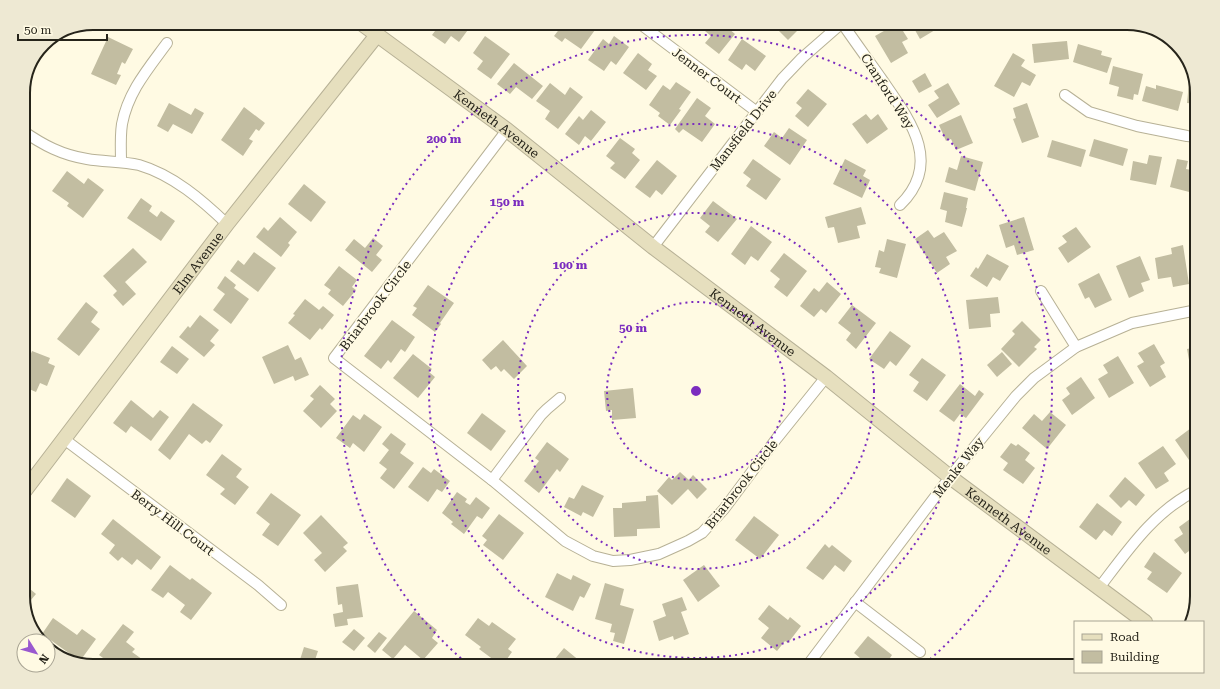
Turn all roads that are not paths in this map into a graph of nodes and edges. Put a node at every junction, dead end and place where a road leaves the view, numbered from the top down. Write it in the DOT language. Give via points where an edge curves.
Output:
graph roads {
  1 [pos="370,30"];
  2 [pos="648,30"];
  3 [pos="834,30"];
  4 [pos="847,30"];
  5 [pos="377,35"];
  6 [pos="167,43"];
  7 [pos="1065,95"];
  8 [pos="756,112"];
  9 [pos="508,130"];
  10 [pos="30,135"];
  11 [pos="1190,136"];
  12 [pos="121,162"];
  13 [pos="900,205"];
  14 [pos="227,224"];
  15 [pos="653,247"];
  16 [pos="1041,291"];
  17 [pos="1190,311"];
  18 [pos="1076,347"];
  19 [pos="826,377"];
  20 [pos="560,398"];
  21 [pos="64,439"];
  22 [pos="950,477"];
  23 [pos="492,480"];
  24 [pos="30,484"];
  25 [pos="1190,494"];
  26 [pos="1099,588"];
  27 [pos="855,602"];
  28 [pos="281,605"];
  29 [pos="1144,621"];
  30 [pos="920,652"];
  31 [pos="812,659"];
  1 -- 5 [label="main road, Kenneth Avenue"];
  2 -- 8 [label="street, Jenner Court"];
  3 -- 8 [label="street, Mansfield Drive" via="802,58"];
  4 -- 13 [label="street, Cranford Way" via="905,113 916,133 921,157 919,175 912,192"];
  5 -- 9 [label="main road, Kenneth Avenue"];
  5 -- 14 [label="main road, Elm Avenue"];
  6 -- 12 [label="street" via="140,80 129,101 122,124"];
  7 -- 11 [label="street" via="1089,112 1137,126"];
  8 -- 15 [label="street, Mansfield Drive"];
  9 -- 15 [label="main road, Kenneth Avenue"];
  9 -- 23 [label="street, Briarbrook Circle" via="334,358"];
  10 -- 12 [label="street" via="68,155 88,160"];
  12 -- 14 [label="street" via="144,167 171,179 193,194"];
  14 -- 21 [label="main road, Elm Avenue"];
  15 -- 19 [label="main road, Kenneth Avenue"];
  16 -- 18 [label="street"];
  17 -- 18 [label="street, Menke Way" via="1132,323"];
  18 -- 22 [label="street, Menke Way" via="1034,378 1016,396"];
  19 -- 22 [label="main road, Kenneth Avenue"];
  19 -- 23 [label="street, Briarbrook Circle" via="724,510 702,533 659,554 613,561 593,556 565,541"];
  20 -- 23 [label="street" via="541,415"];
  21 -- 24 [label="main road, Elm Avenue"];
  21 -- 28 [label="street, Berry Hill Court"];
  22 -- 26 [label="main road, Kenneth Avenue"];
  22 -- 27 [label="street, Menke Way"];
  25 -- 26 [label="street" via="1170,505 1155,519"];
  26 -- 29 [label="main road, Kenneth Avenue"];
  27 -- 30 [label="street"];
  27 -- 31 [label="street, Menke Way"];
}
